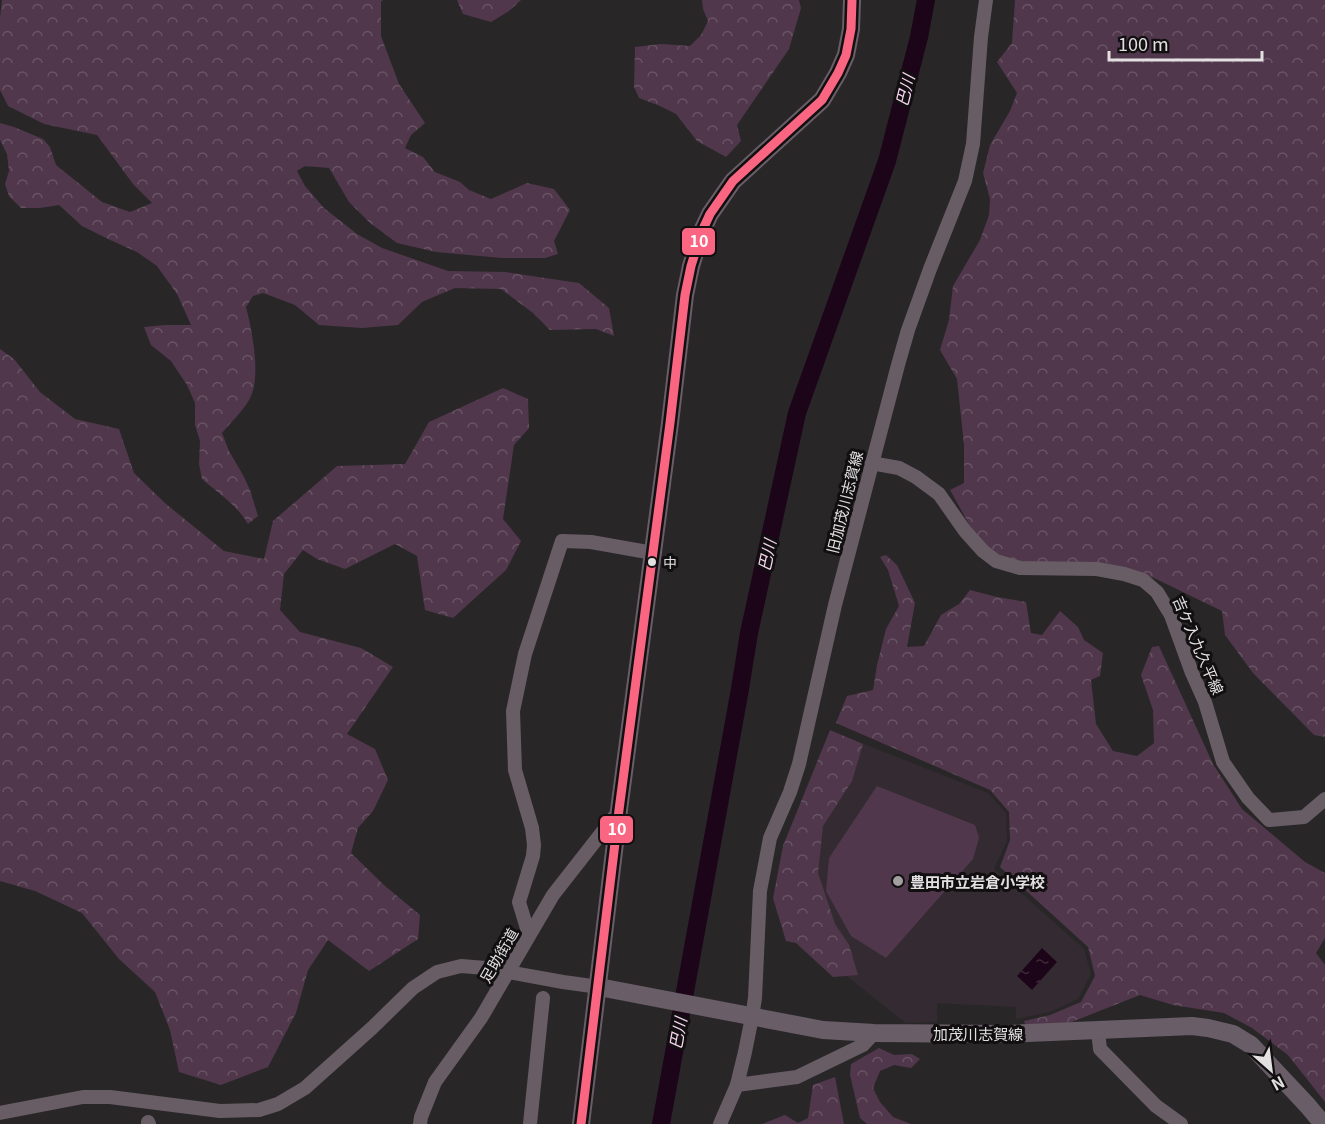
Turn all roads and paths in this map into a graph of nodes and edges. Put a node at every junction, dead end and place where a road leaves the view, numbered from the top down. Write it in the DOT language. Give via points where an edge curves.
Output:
graph roads {
  1 [pos="852,0"];
  2 [pos="986,0"];
  3 [pos="871,463"];
  4 [pos="653,553"];
  5 [pos="1325,799"];
  6 [pos="619,810"];
  7 [pos="528,935"];
  8 [pos="508,972"];
  9 [pos="598,987"];
  10 [pos="543,998"];
  11 [pos="747,1015"];
  12 [pos="1098,1031"];
  13 [pos="874,1033"];
  14 [pos="737,1085"];
  15 [pos="0,1113"];
  16 [pos="420,1124"];
  17 [pos="530,1124"];
  18 [pos="580,1124"];
  19 [pos="720,1124"];
  20 [pos="1181,1124"];
  21 [pos="1323,1124"];
  1 -- 4 [label="main road" via="846,55 822,100 733,181 702,231 685,295"];
  2 -- 3 [label="street, 旧加茂川志賀線" via="973,144 965,181 908,330"];
  3 -- 5 [label="street, 吉ケ入九久平線" via="899,468 939,494 965,531 996,561 1020,568 1097,569 1143,580 1157,592 1171,615 1205,702 1223,762 1248,798 1269,820 1304,817"];
  3 -- 11 [label="street, 旧加茂川志賀線" via="799,764 770,838 760,891 755,998"];
  4 -- 6 [label="main road"];
  4 -- 7 [label="street" via="562,541 525,654 513,711 514,770 534,845 519,902"];
  6 -- 7 [label="street, 足助街道" via="553,894"];
  6 -- 9 [label="main road"];
  7 -- 8 [label="street, 足助街道"];
  8 -- 9 [label="street"];
  8 -- 15 [label="street" via="461,966 437,972 413,988 305,1088 259,1110 220,1111 83,1096"];
  8 -- 16 [label="street, 足助街道" via="435,1083"];
  9 -- 11 [label="main road, 加茂川志賀線"];
  9 -- 18 [label="main road"];
  10 -- 17 [label="street"];
  11 -- 13 [label="main road, 加茂川志賀線" via="823,1030"];
  11 -- 14 [label="street, 旧加茂川志賀線" via="745,1052"];
  12 -- 13 [label="main road, 加茂川志賀線"];
  12 -- 20 [label="street" via="1100,1049 1156,1106"];
  12 -- 21 [label="main road, 加茂川志賀線" via="1192,1026 1233,1034 1251,1045"];
  13 -- 14 [label="street" via="863,1045 797,1077"];
  14 -- 19 [label="street, 旧加茂川志賀線"];
}
